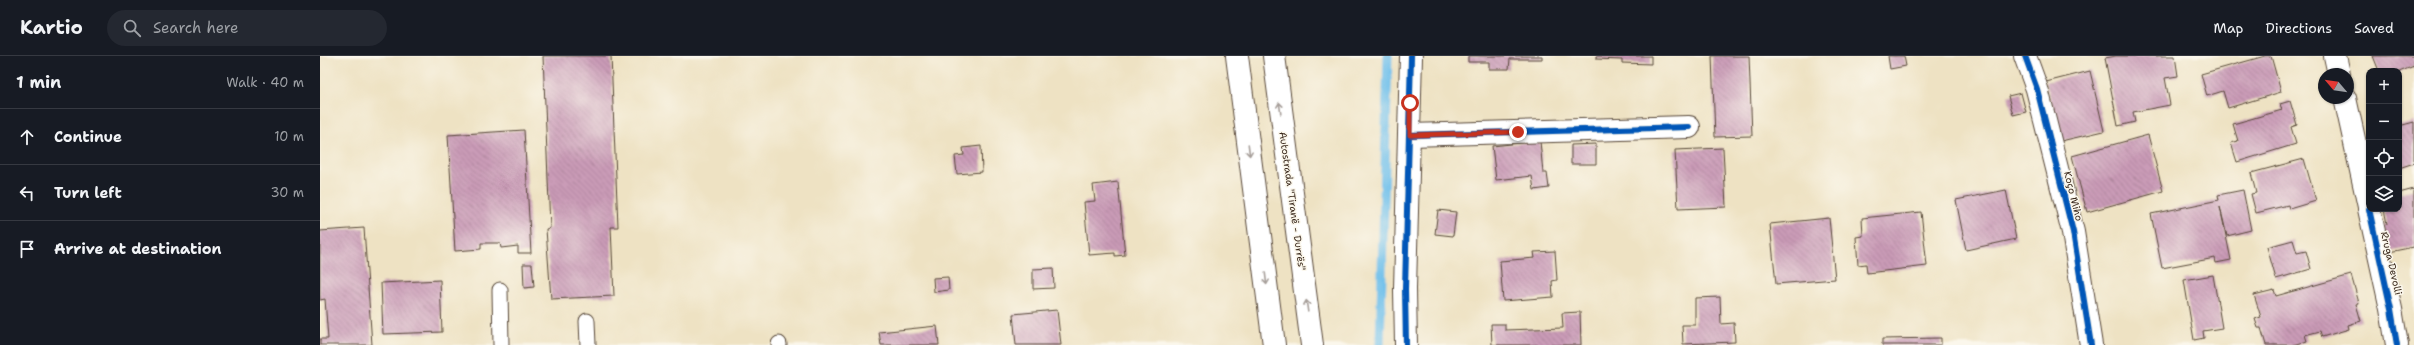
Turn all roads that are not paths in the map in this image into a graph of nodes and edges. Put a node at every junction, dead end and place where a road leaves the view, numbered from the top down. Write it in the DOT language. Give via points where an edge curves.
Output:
graph roads {
  1 [pos="1237,56"];
  2 [pos="1274,56"];
  3 [pos="1411,56"];
  4 [pos="2025,56"];
  5 [pos="2335,56"];
  6 [pos="2338,68"];
  7 [pos="2346,104"];
  8 [pos="1689,127"];
  9 [pos="1410,135"];
  10 [pos="2366,194"];
  11 [pos="2370,212"];
  12 [pos="500,290"];
  13 [pos="587,321"];
  14 [pos="501,345"];
  15 [pos="588,345"];
  16 [pos="1274,345"];
  17 [pos="1312,345"];
  18 [pos="1406,345"];
  19 [pos="2091,345"];
  20 [pos="2397,345"];
  1 -- 16 [label="main road, one-way"];
  17 -- 2 [label="main road, Autostrada \"Tiranë - Durrës\", one-way"];
  3 -- 9 [label="main road"];
  4 -- 19 [label="main road, Koço Miho" via="2037,89 2073,232"];
  5 -- 6 [label="main road"];
  7 -- 10 [label="main road, Rruga Devolli"];
  8 -- 9 [label="main road"];
  9 -- 18 [label="main road" via="1405,289"];
  11 -- 20 [label="main road, Rruga Devolli" via="2392,309"];
  12 -- 14 [label="lane"];
  13 -- 15 [label="lane"];
}
